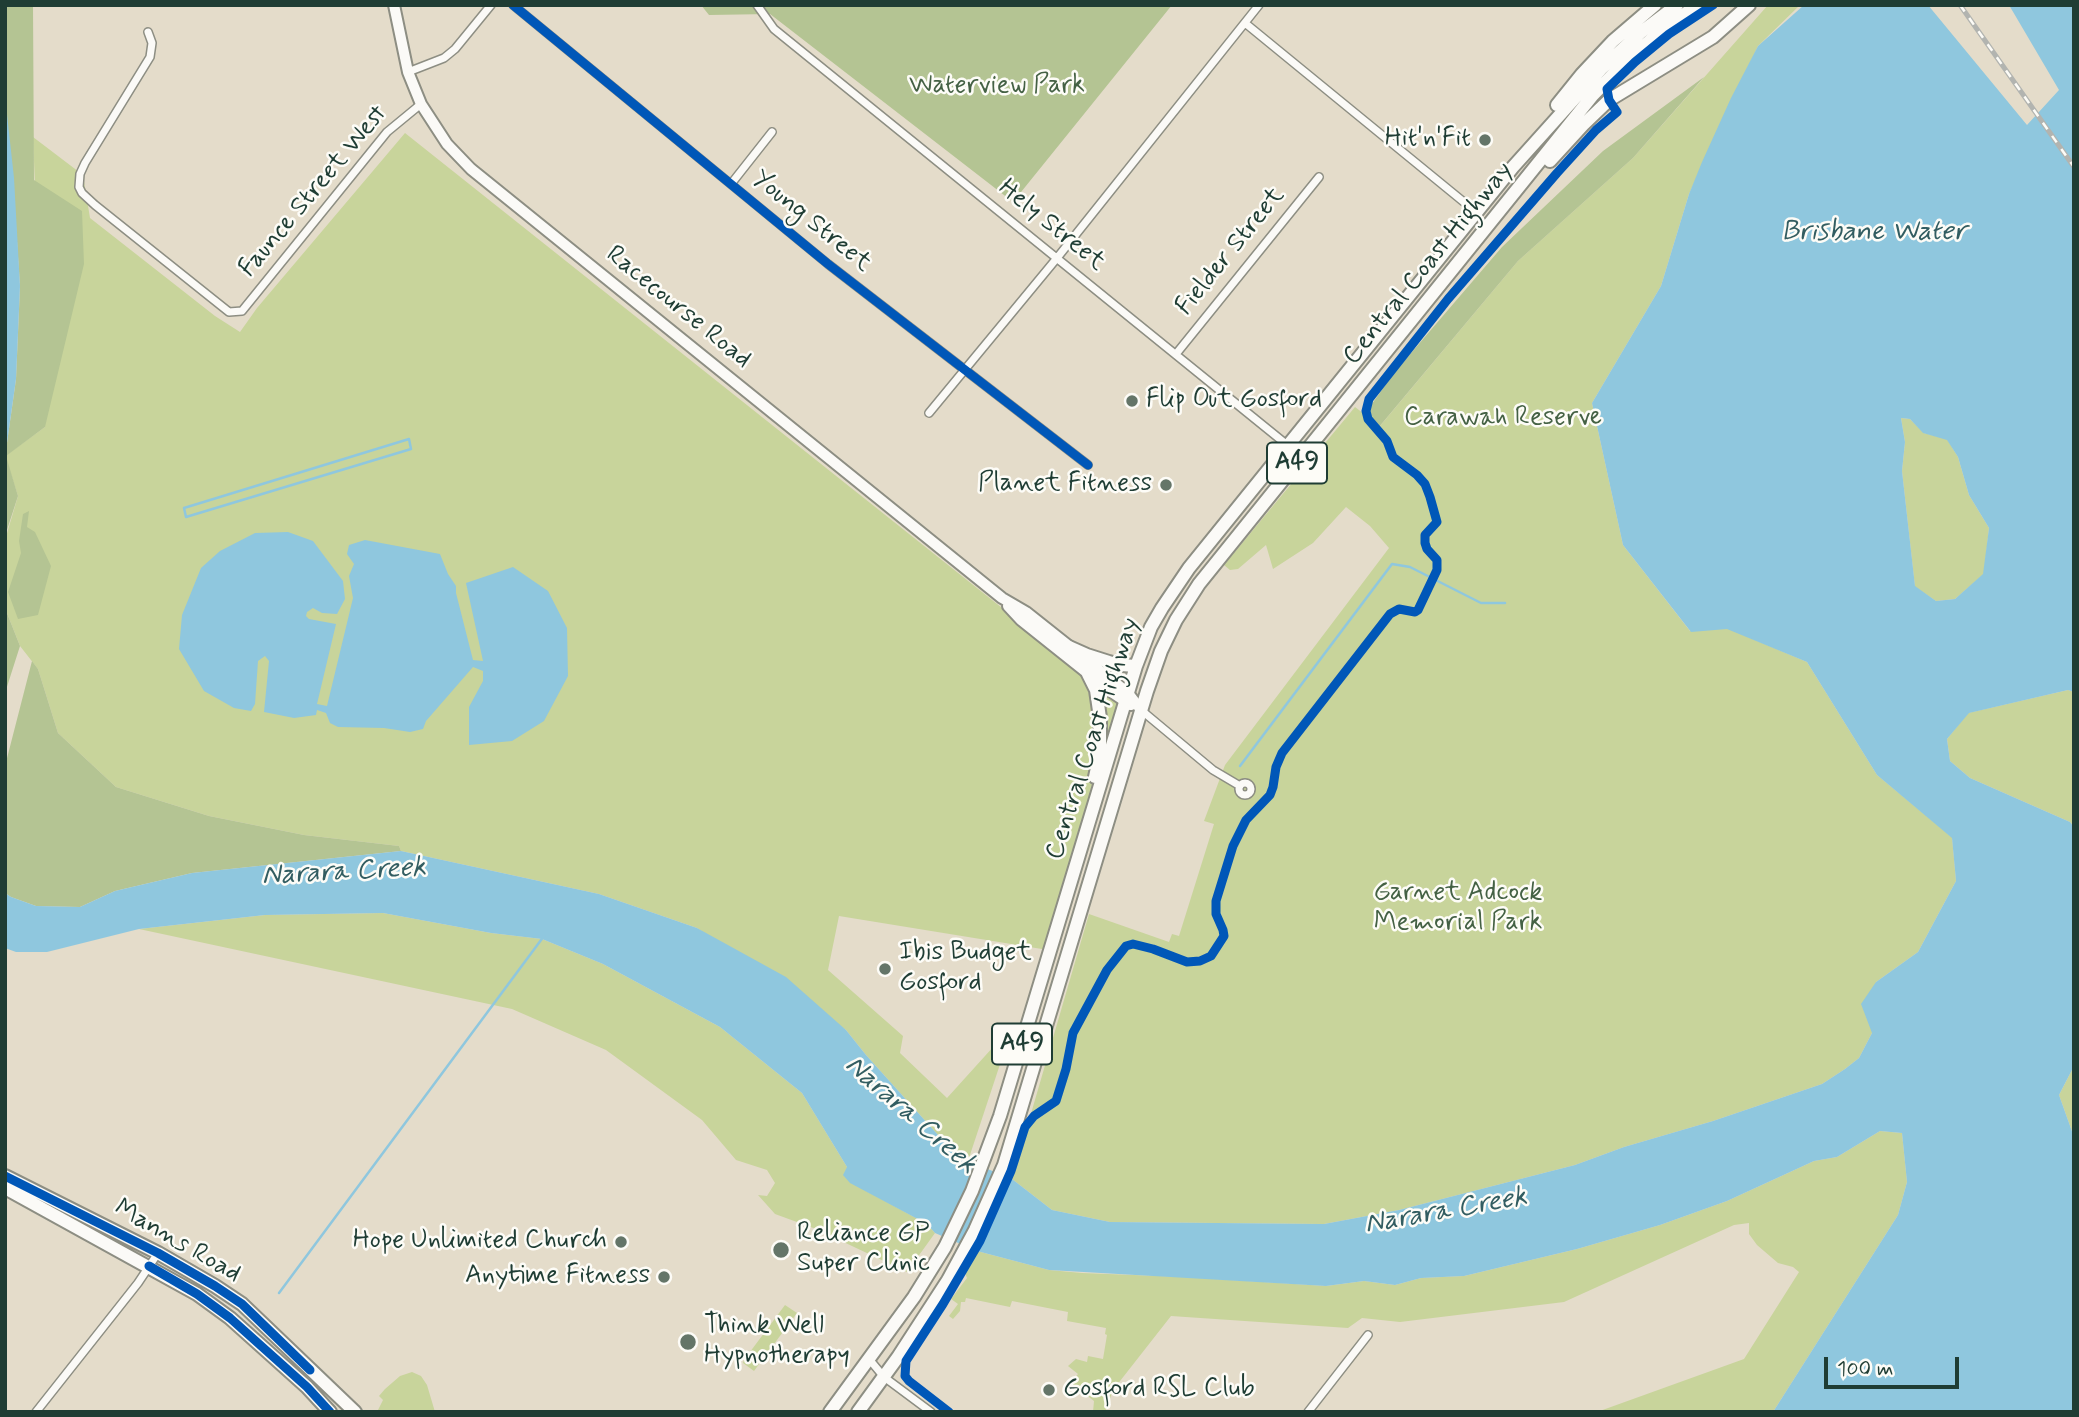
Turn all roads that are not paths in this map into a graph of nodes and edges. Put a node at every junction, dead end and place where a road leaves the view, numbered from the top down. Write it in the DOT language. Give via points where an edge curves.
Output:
graph roads {
  1 [pos="394,5"];
  2 [pos="491,5"];
  3 [pos="513,5"];
  4 [pos="757,5"];
  5 [pos="1259,5"];
  6 [pos="1655,5"];
  7 [pos="1677,5"];
  8 [pos="1697,5"];
  9 [pos="1749,5"];
  10 [pos="1245,23"];
  11 [pos="148,32"];
  12 [pos="408,72"];
  13 [pos="421,104"];
  14 [pos="772,132"];
  15 [pos="1513,167"];
  16 [pos="1319,177"];
  17 [pos="731,184"];
  18 [pos="1476,212"];
  19 [pos="1482,234"];
  20 [pos="1057,258"];
  21 [pos="1176,354"];
  22 [pos="963,370"];
  23 [pos="929,413"];
  24 [pos="1288,445"];
  25 [pos="1303,457"];
  26 [pos="1088,465"];
  27 [pos="1002,598"];
  28 [pos="1069,646"];
  29 [pos="1136,666"];
  30 [pos="1088,674"];
  31 [pos="1126,698"];
  32 [pos="1141,710"];
  33 [pos="1240,786"];
  34 [pos="1079,856"];
  35 [pos="5,1176"];
  36 [pos="5,1188"];
  37 [pos="158,1253"];
  38 [pos="149,1266"];
  39 [pos="1368,1335"];
  40 [pos="869,1359"];
  41 [pos="884,1377"];
  42 [pos="36,1412"];
  43 [pos="330,1412"];
  44 [pos="355,1412"];
  45 [pos="830,1412"];
  46 [pos="858,1412"];
  47 [pos="930,1412"];
  48 [pos="1308,1412"];
  1 -- 12 [label="main road, Racecourse Road"];
  2 -- 12 [label="street" via="444,58"];
  3 -- 17 [label="street, Young Street"];
  4 -- 20 [label="street, Hely Street" via="774,29"];
  5 -- 10 [label="street"];
  6 -- 15 [label="main road" via="1582,74"];
  7 -- 15 [label="main road, Central Coast Highway / A49" via="1602,68"];
  8 -- 19 [label="main road, Central Coast Highway / A49" via="1638,51 1593,95"];
  9 -- 19 [label="main road" via="1713,37 1596,111"];
  10 -- 18 [label="street"];
  10 -- 20 [label="street"];
  11 -- 13 [label="street, Faunce Street West" via="150,57 85,163 79,187 95,205 229,312 242,311 387,132"];
  12 -- 13 [label="main road, Racecourse Road"];
  13 -- 27 [label="main road, Racecourse Road" via="447,144 471,169"];
  14 -- 17 [label="street"];
  15 -- 18 [label="main road, Central Coast Highway / A49"];
  16 -- 21 [label="street, Fielder Street"];
  17 -- 22 [label="street, Young Street"];
  18 -- 24 [label="main road, Central Coast Highway / A49"];
  19 -- 25 [label="main road, Central Coast Highway / A49"];
  20 -- 21 [label="street, Hely Street"];
  20 -- 22 [label="street"];
  21 -- 24 [label="street, Hely Street"];
  22 -- 23 [label="street"];
  22 -- 26 [label="street, Young Street"];
  24 -- 25 [label="street, Hely Street"];
  24 -- 29 [label="main road, Central Coast Highway / A49" via="1172,591"];
  25 -- 32 [label="main road, Central Coast Highway / A49" via="1185,604 1167,637"];
  27 -- 28 [label="main road, Racecourse Road"];
  27 -- 30 [label="main road, Racecourse Road" via="1021,620"];
  28 -- 29 [label="main road" via="1087,656"];
  28 -- 31 [label="main road, Racecourse Road"];
  29 -- 31 [label="main road, Central Coast Highway / A49"];
  30 -- 31 [label="main road, Racecourse Road"];
  30 -- 34 [label="main road" via="1100,709 1100,754"];
  31 -- 32 [label="main road, Racecourse Road"];
  31 -- 34 [label="main road, Central Coast Highway / A49"];
  32 -- 33 [label="street"];
  32 -- 41 [label="main road, Central Coast Highway / A49" via="1004,1165 964,1251"];
  34 -- 40 [label="main road, Central Coast Highway / A49" via="985,1159 945,1247"];
  35 -- 37 [label="main road, Manns Road"];
  36 -- 38 [label="main road, Manns Road"];
  37 -- 38 [label="street"];
  37 -- 44 [label="main road, Manns Road" via="242,1304"];
  38 -- 42 [label="street"];
  38 -- 43 [label="main road, Manns Road" via="230,1318"];
  39 -- 48 [label="street"];
  40 -- 41 [label="street"];
  40 -- 45 [label="main road, Central Coast Highway / A49"];
  41 -- 46 [label="main road, Central Coast Highway / A49"];
  41 -- 47 [label="street"];
}
